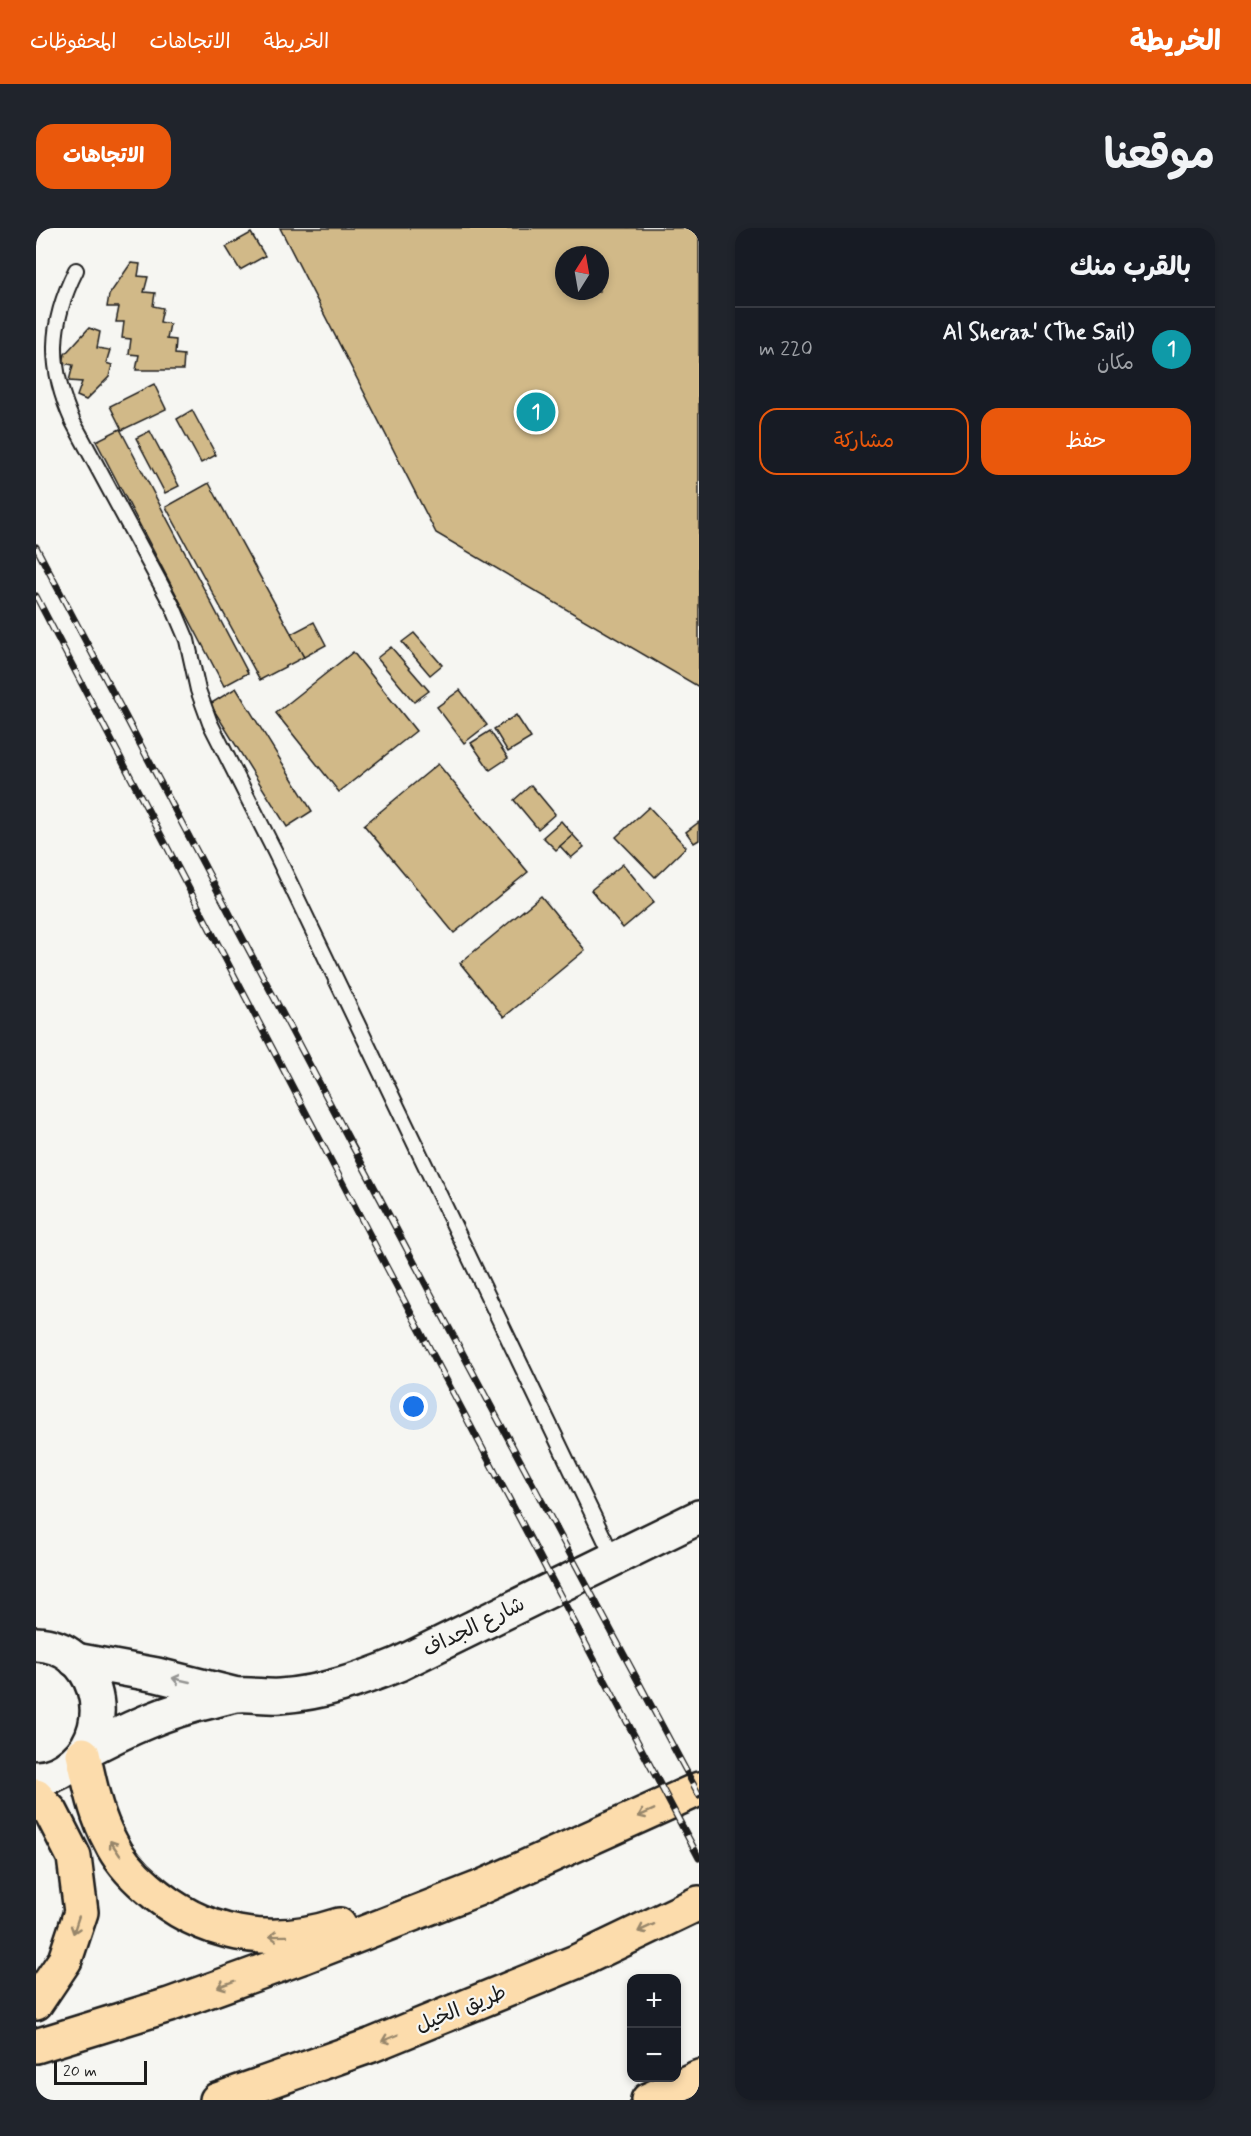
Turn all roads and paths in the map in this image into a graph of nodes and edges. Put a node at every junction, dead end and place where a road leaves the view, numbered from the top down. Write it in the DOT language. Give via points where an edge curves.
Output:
graph roads {
  1 [pos="76,270"];
  2 [pos="699,1517"];
  3 [pos="614,1559"];
  4 [pos="36,1621"];
  5 [pos="59,1652"];
  6 [pos="238,1695"];
  7 [pos="84,1753"];
  8 [pos="36,1778"];
  9 [pos="699,1789"];
  10 [pos="36,1796"];
  11 [pos="477,1889"];
  12 [pos="699,1903"];
  13 [pos="36,2003"];
  14 [pos="36,2046"];
  15 [pos="699,2078"];
  16 [pos="217,2100"];
  17 [pos="648,2100"];
  1 -- 3 [label="lane" via="57,319 56,372 62,398 173,607 187,640 210,723"];
  2 -- 3 [label="street, شارع الجداف"];
  3 -- 6 [label="street, شارع الجداف" via="361,1680 321,1691"];
  4 -- 5 [label="street"];
  6 -- 5 [label="street, شارع الجداف, one-way"];
  5 -- 7 [label="street" via="88,1675 96,1694 94,1734"];
  6 -- 7 [label="street, شارع الجداف" via="158,1716"];
  7 -- 8 [label="street, شارع الجداف" via="65,1770"];
  11 -- 7 [label="highway, one-way" via="323,1930 282,1937 241,1935 201,1923 165,1903 134,1876 110,1842 94,1804"];
  9 -- 11 [label="highway, one-way"];
  10 -- 13 [label="highway, one-way" via="51,1812 75,1857 81,1912 65,1960"];
  11 -- 14 [label="highway, one-way" via="180,2001"];
  12 -- 16 [label="highway, طريق الخيل, one-way" via="578,1961 372,2045"];
  15 -- 17 [label="highway"];
}
